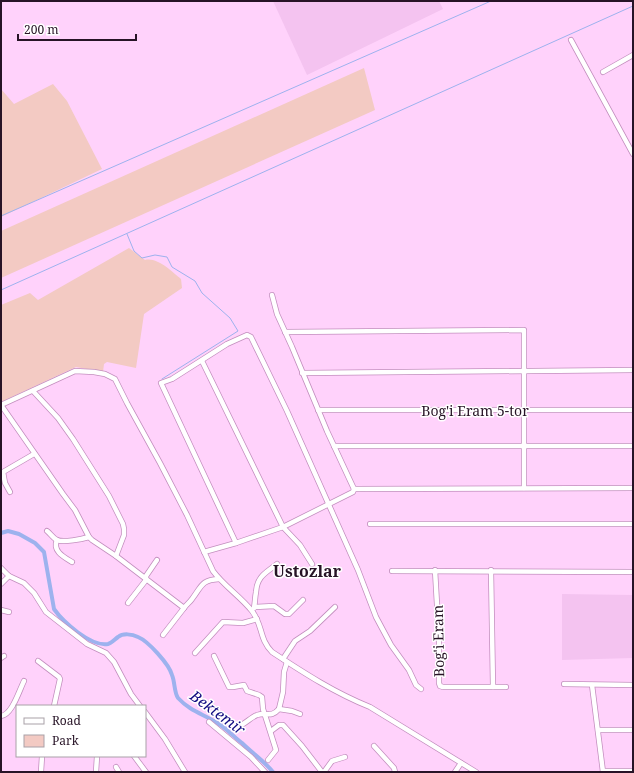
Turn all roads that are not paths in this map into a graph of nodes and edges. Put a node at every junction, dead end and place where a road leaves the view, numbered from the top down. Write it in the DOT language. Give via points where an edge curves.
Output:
graph roads {
  1 [pos="571,40"];
  2 [pos="633,55"];
  3 [pos="603,72"];
  4 [pos="633,154"];
  5 [pos="272,295"];
  6 [pos="285,332"];
  7 [pos="202,361"];
  8 [pos="633,370"];
  9 [pos="524,371"];
  10 [pos="302,374"];
  11 [pos="33,391"];
  12 [pos="1,405"];
  13 [pos="318,410"];
  14 [pos="524,410"];
  15 [pos="633,410"];
  16 [pos="334,446"];
  17 [pos="524,446"];
  18 [pos="633,446"];
  19 [pos="34,454"];
  20 [pos="524,488"];
  21 [pos="633,488"];
  22 [pos="354,489"];
  23 [pos="10,492"];
  24 [pos="328,504"];
  25 [pos="370,524"];
  26 [pos="633,524"];
  27 [pos="283,527"];
  28 [pos="47,531"];
  29 [pos="89,537"];
  30 [pos="57,540"];
  31 [pos="236,543"];
  32 [pos="204,552"];
  33 [pos="116,556"];
  34 [pos="157,560"];
  35 [pos="72,562"];
  36 [pos="276,564"];
  37 [pos="312,564"];
  38 [pos="1,568"];
  39 [pos="435,570"];
  40 [pos="491,570"];
  41 [pos="392,571"];
  42 [pos="633,572"];
  43 [pos="9,576"];
  44 [pos="219,579"];
  45 [pos="146,580"];
  46 [pos="1,584"];
  47 [pos="303,600"];
  48 [pos="128,603"];
  49 [pos="334,606"];
  50 [pos="184,608"];
  51 [pos="253,609"];
  52 [pos="1,610"];
  53 [pos="9,612"];
  54 [pos="257,619"];
  55 [pos="163,635"];
  56 [pos="195,653"];
  57 [pos="214,656"];
  58 [pos="285,660"];
  59 [pos="38,661"];
  60 [pos="24,681"];
  61 [pos="564,684"];
  62 [pos="592,685"];
  63 [pos="633,685"];
  64 [pos="493,687"];
  65 [pos="506,687"];
  66 [pos="421,689"];
  67 [pos="54,705"];
  68 [pos="139,705"];
  69 [pos="279,709"];
  70 [pos="146,713"];
  71 [pos="265,714"];
  72 [pos="300,714"];
  73 [pos="1,716"];
  74 [pos="209,722"];
  75 [pos="243,724"];
  76 [pos="598,730"];
  77 [pos="633,730"];
  78 [pos="271,731"];
  79 [pos="374,746"];
  80 [pos="42,757"];
  81 [pos="97,757"];
  82 [pos="135,757"];
  83 [pos="346,757"];
  84 [pos="268,760"];
  85 [pos="461,763"];
  86 [pos="41,772"];
  87 [pos="96,772"];
  88 [pos="146,772"];
  89 [pos="185,772"];
  90 [pos="265,772"];
  91 [pos="323,772"];
  92 [pos="395,772"];
  93 [pos="455,772"];
  94 [pos="476,772"];
  95 [pos="603,772"];
  96 [pos="633,772"];
  1 -- 4 [label="street"];
  2 -- 3 [label="street"];
  5 -- 6 [label="street"];
  6 -- 9 [label="street" via="524,330"];
  6 -- 10 [label="street"];
  7 -- 24 [label="street" via="243,335 251,337"];
  7 -- 27 [label="street"];
  7 -- 31 [label="street" via="172,379 160,383"];
  8 -- 9 [label="street"];
  9 -- 10 [label="street"];
  9 -- 14 [label="street"];
  10 -- 13 [label="street"];
  11 -- 12 [label="street"];
  11 -- 32 [label="street" via="80,370 105,374 115,379"];
  11 -- 33 [label="street" via="58,418 109,496 124,529"];
  12 -- 19 [label="street"];
  13 -- 14 [label="street, Bog'i Eram 5-tor"];
  13 -- 16 [label="street"];
  14 -- 15 [label="street, Bog'i Eram 5-tor"];
  14 -- 17 [label="street"];
  16 -- 17 [label="street"];
  16 -- 22 [label="street"];
  17 -- 18 [label="street"];
  17 -- 20 [label="street"];
  19 -- 23 [label="street" via="3,472"];
  19 -- 29 [label="street" via="76,510"];
  20 -- 21 [label="street"];
  20 -- 22 [label="street"];
  22 -- 24 [label="street" via="353,492"];
  24 -- 27 [label="street"];
  24 -- 66 [label="street" via="376,617 416,685"];
  25 -- 26 [label="street"];
  27 -- 31 [label="street"];
  27 -- 37 [label="street" via="300,545"];
  28 -- 30 [label="street"];
  29 -- 30 [label="street"];
  29 -- 33 [label="street"];
  30 -- 35 [label="street" via="56,549"];
  31 -- 32 [label="street"];
  32 -- 44 [label="street"];
  33 -- 45 [label="street"];
  34 -- 45 [label="street"];
  36 -- 51 [label="street" via="259,579"];
  38 -- 43 [label="street"];
  39 -- 40 [label="street"];
  39 -- 41 [label="street"];
  39 -- 64 [label="street, Bog'i Eram" via="439,639 438,683 443,687"];
  40 -- 42 [label="street"];
  40 -- 64 [label="street"];
  43 -- 46 [label="street"];
  43 -- 68 [label="street" via="24,583 46,612 87,644 106,653"];
  44 -- 50 [label="street" via="202,583"];
  44 -- 51 [label="street"];
  45 -- 48 [label="street"];
  45 -- 50 [label="street"];
  47 -- 51 [label="street" via="289,614 274,606"];
  49 -- 58 [label="street" via="310,632 295,641"];
  50 -- 55 [label="street"];
  51 -- 54 [label="street"];
  52 -- 53 [label="street"];
  54 -- 56 [label="street" via="243,623 223,622"];
  54 -- 58 [label="street" via="267,646"];
  57 -- 71 [label="street" via="230,687 244,685 247,691 260,695"];
  58 -- 69 [label="street"];
  58 -- 85 [label="street" via="354,701 370,707"];
  59 -- 67 [label="street" via="59,677"];
  60 -- 73 [label="street" via="10,712"];
  61 -- 62 [label="street"];
  62 -- 63 [label="street"];
  62 -- 76 [label="street"];
  64 -- 65 [label="street, Bog'i Eram"];
  69 -- 71 [label="street" via="275,713"];
  69 -- 72 [label="street"];
  70 -- 89 [label="street"];
  71 -- 75 [label="street" via="257,715"];
  71 -- 78 [label="street"];
  74 -- 90 [label="street"];
  76 -- 77 [label="street"];
  76 -- 95 [label="street"];
  78 -- 84 [label="street" via="276,750"];
  78 -- 91 [label="street" via="279,725 283,726"];
  79 -- 92 [label="street"];
  80 -- 86 [label="street"];
  81 -- 87 [label="street"];
  82 -- 88 [label="street"];
  83 -- 91 [label="street" via="332,761"];
  85 -- 93 [label="street"];
  85 -- 94 [label="street"];
  95 -- 96 [label="street"];
}
